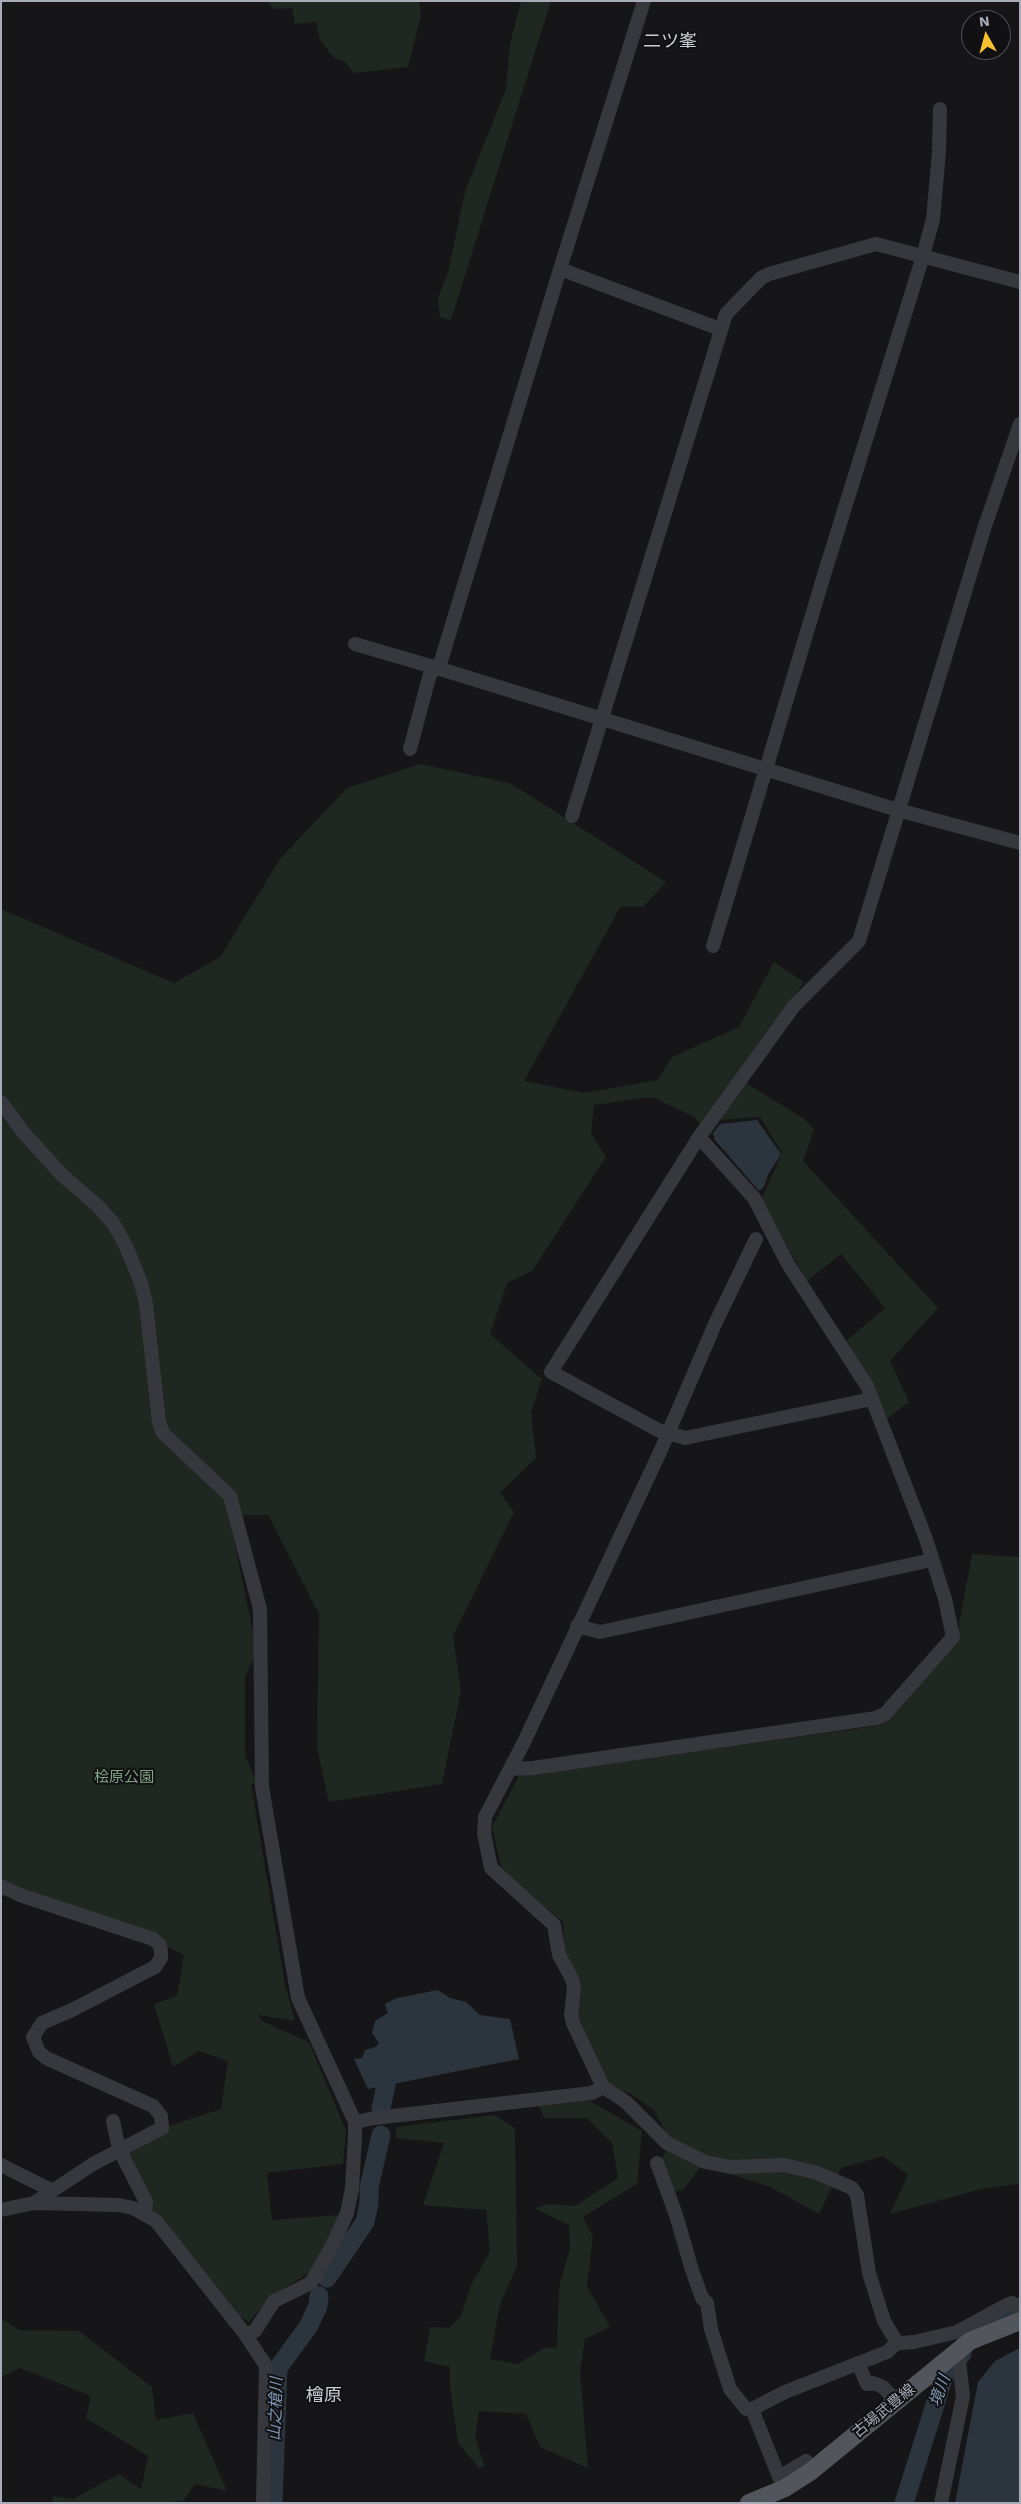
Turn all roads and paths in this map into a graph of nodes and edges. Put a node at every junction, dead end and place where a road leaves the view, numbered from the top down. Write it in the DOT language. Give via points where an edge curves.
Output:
graph roads {
  1 [pos="644,1"];
  2 [pos="940,110"];
  3 [pos="923,256"];
  4 [pos="560,269"];
  5 [pos="1020,282"];
  6 [pos="720,329"];
  7 [pos="1020,424"];
  8 [pos="355,644"];
  9 [pos="437,668"];
  10 [pos="603,719"];
  11 [pos="410,749"];
  12 [pos="766,770"];
  13 [pos="898,810"];
  14 [pos="572,816"];
  15 [pos="1020,844"];
  16 [pos="713,946"];
  17 [pos="1,1102"];
  18 [pos="699,1137"];
  19 [pos="756,1239"];
  20 [pos="872,1399"];
  21 [pos="667,1432"];
  22 [pos="932,1560"];
  23 [pos="577,1626"];
  24 [pos="511,1769"];
  25 [pos="1,1886"];
  26 [pos="603,2087"];
  27 [pos="113,2121"];
  28 [pos="355,2122"];
  29 [pos="119,2149"];
  30 [pos="657,2163"];
  31 [pos="1,2165"];
  32 [pos="53,2190"];
  33 [pos="34,2203"];
  34 [pos="77,2204"];
  35 [pos="1,2210"];
  36 [pos="145,2214"];
  37 [pos="1020,2307"];
  38 [pos="1020,2321"];
  39 [pos="244,2334"];
  40 [pos="898,2342"];
  41 [pos="958,2352"];
  42 [pos="858,2363"];
  43 [pos="896,2401"];
  44 [pos="752,2409"];
  45 [pos="814,2468"];
  46 [pos="262,2503"];
  47 [pos="749,2503"];
  48 [pos="941,2503"];
  1 -- 4 [label="street"];
  2 -- 3 [label="street" via="933,219"];
  3 -- 5 [label="street"];
  3 -- 6 [label="street" via="876,244 769,274 761,278 726,314"];
  3 -- 12 [label="street"];
  4 -- 6 [label="street"];
  4 -- 9 [label="street"];
  6 -- 10 [label="street"];
  7 -- 13 [label="street"];
  8 -- 9 [label="street"];
  9 -- 10 [label="street"];
  9 -- 11 [label="street" via="430,674"];
  10 -- 12 [label="street"];
  10 -- 14 [label="street"];
  12 -- 13 [label="street"];
  12 -- 16 [label="street"];
  13 -- 15 [label="street"];
  13 -- 18 [label="street" via="859,941 794,1006"];
  17 -- 28 [label="street" via="23,1132 113,1223 126,1246 146,1304 159,1422 163,1433 230,1496 260,1609 262,1787 298,1998"];
  18 -- 20 [label="street" via="754,1198 788,1264"];
  18 -- 21 [label="street" via="551,1372"];
  19 -- 21 [label="street" via="714,1324"];
  20 -- 21 [label="street" via="704,1435 685,1438"];
  20 -- 22 [label="street"];
  21 -- 23 [label="street"];
  22 -- 23 [label="street" via="600,1632"];
  22 -- 24 [label="street" via="953,1637 885,1714 876,1718"];
  23 -- 24 [label="street"];
  24 -- 26 [label="street" via="485,1817 484,1833 491,1868 554,1925 558,1955 574,1988 573,2023"];
  25 -- 29 [label="street" via="153,1939 160,1946 161,1958 155,1967 42,2023 33,2037 39,2052 46,2058 158,2110 162,2128"];
  26 -- 28 [label="street" via="592,2093"];
  26 -- 40 [label="street" via="626,2102 668,2143 705,2162 731,2167 784,2165 817,2173 852,2188 857,2195 868,2274 888,2331"];
  27 -- 29 [label="street"];
  28 -- 39 [label="street" via="352,2189 347,2213 333,2244 311,2282 274,2301 255,2331"];
  29 -- 32 [label="street"];
  29 -- 36 [label="street" via="146,2202"];
  30 -- 44 [label="street" via="692,2270 707,2303 711,2329 730,2389 746,2409"];
  31 -- 32 [label="street"];
  32 -- 33 [label="street"];
  32 -- 34 [label="street" via="70,2197"];
  33 -- 34 [label="street"];
  33 -- 35 [label="street"];
  34 -- 36 [label="street" via="119,2205"];
  36 -- 39 [label="street" via="156,2221"];
  37 -- 40 [label="street" via="1012,2303 958,2332 914,2342"];
  38 -- 41 [label="main road, 古場武豊線" via="970,2341"];
  39 -- 46 [label="street" via="266,2366"];
  40 -- 42 [label="street" via="887,2352"];
  41 -- 43 [label="main road, 古場武豊線"];
  41 -- 48 [label="street" via="963,2396"];
  42 -- 43 [label="street" via="867,2384 883,2387"];
  42 -- 44 [label="street"];
  43 -- 45 [label="main road, 古場武豊線"];
  44 -- 45 [label="street" via="779,2477 806,2462"];
  45 -- 47 [label="main road, 古場武豊線" via="785,2488"];
}
